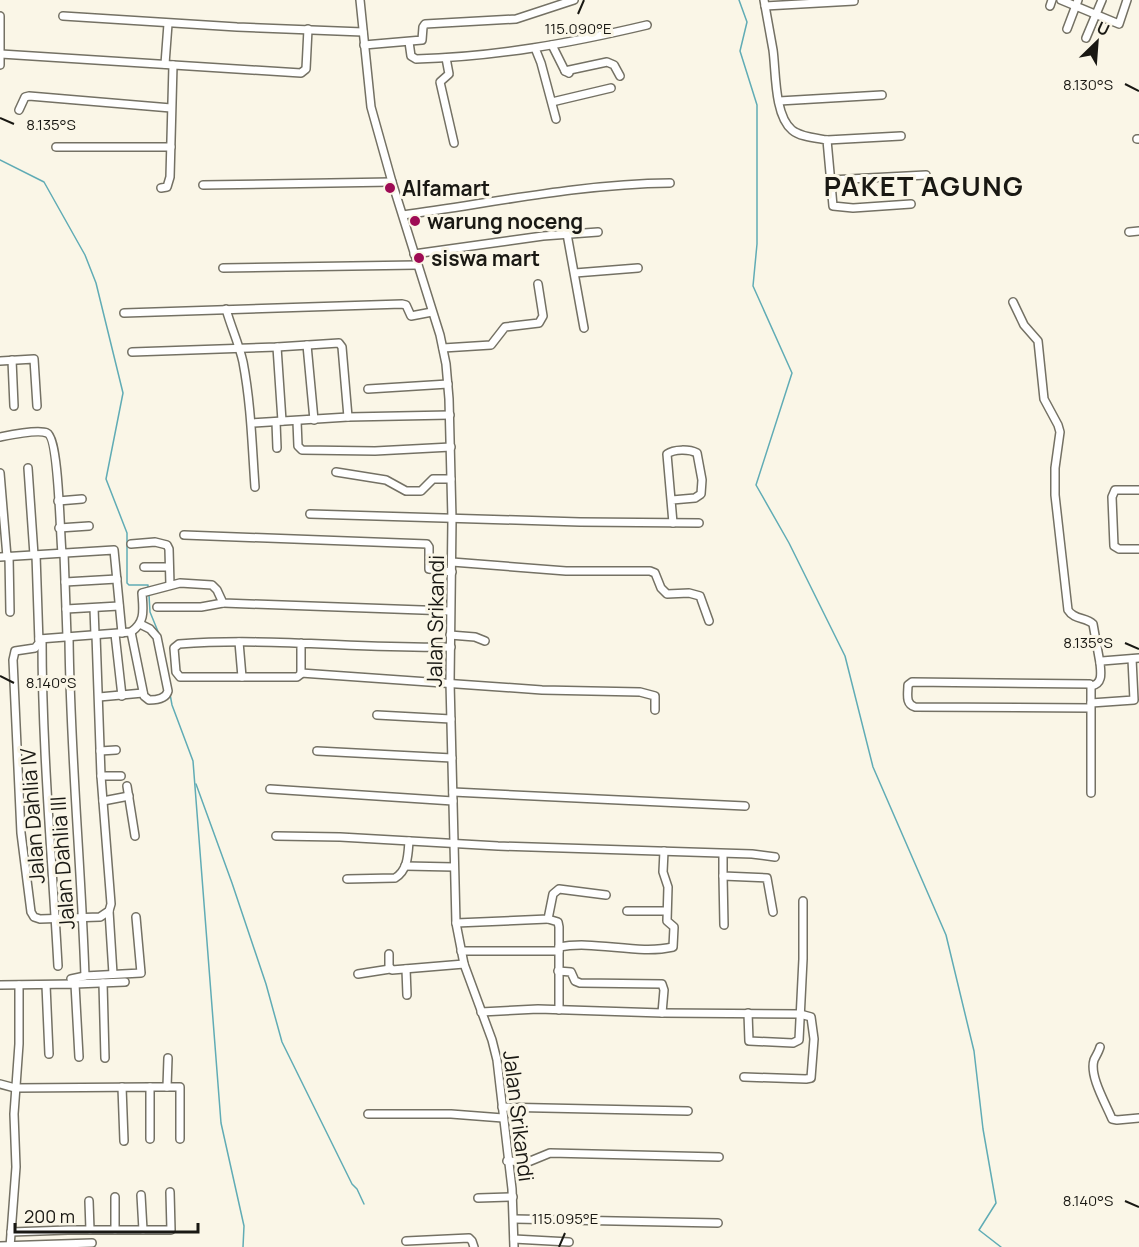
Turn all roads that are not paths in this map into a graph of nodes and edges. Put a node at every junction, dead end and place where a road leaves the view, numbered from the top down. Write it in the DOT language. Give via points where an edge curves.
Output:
graph roads {
  1 [pos="360,0"];
  2 [pos="574,0"];
  3 [pos="1061,0"];
  4 [pos="1102,0"];
  5 [pos="1127,0"];
  6 [pos="854,1"];
  7 [pos="764,3"];
  8 [pos="1077,3"];
  9 [pos="1096,15"];
  10 [pos="0,16"];
  11 [pos="63,16"];
  12 [pos="168,24"];
  13 [pos="647,25"];
  14 [pos="1066,28"];
  15 [pos="308,29"];
  16 [pos="363,32"];
  17 [pos="1086,38"];
  18 [pos="409,42"];
  19 [pos="364,45"];
  20 [pos="552,45"];
  21 [pos="535,48"];
  22 [pos="1,54"];
  23 [pos="446,58"];
  24 [pos="0,65"];
  25 [pos="169,65"];
  26 [pos="620,76"];
  27 [pos="611,88"];
  28 [pos="882,95"];
  29 [pos="779,101"];
  30 [pos="552,102"];
  31 [pos="171,108"];
  32 [pos="19,110"];
  33 [pos="556,119"];
  34 [pos="901,136"];
  35 [pos="827,140"];
  36 [pos="454,143"];
  37 [pos="56,147"];
  38 [pos="171,147"];
  39 [pos="926,175"];
  40 [pos="830,180"];
  41 [pos="392,182"];
  42 [pos="670,183"];
  43 [pos="203,185"];
  44 [pos="161,188"];
  45 [pos="911,204"];
  46 [pos="403,215"];
  47 [pos="1139,231"];
  48 [pos="598,232"];
  49 [pos="1129,232"];
  50 [pos="567,234"];
  51 [pos="414,254"];
  52 [pos="417,265"];
  53 [pos="223,268"];
  54 [pos="638,268"];
  55 [pos="575,273"];
  56 [pos="538,284"];
  57 [pos="1013,302"];
  58 [pos="226,309"];
  59 [pos="432,312"];
  60 [pos="124,313"];
  61 [pos="584,328"];
  62 [pos="307,345"];
  63 [pos="277,347"];
  64 [pos="443,348"];
  65 [pos="240,349"];
  66 [pos="132,352"];
  67 [pos="12,360"];
  68 [pos="0,361"];
  69 [pos="448,384"];
  70 [pos="368,389"];
  71 [pos="14,406"];
  72 [pos="37,406"];
  73 [pos="450,415"];
  74 [pos="348,417"];
  75 [pos="314,420"];
  76 [pos="279,421"];
  77 [pos="297,421"];
  78 [pos="252,423"];
  79 [pos="0,437"];
  80 [pos="451,447"];
  81 [pos="276,448"];
  82 [pos="28,468"];
  83 [pos="336,472"];
  84 [pos="0,473"];
  85 [pos="451,479"];
  86 [pos="255,487"];
  87 [pos="1139,490"];
  88 [pos="82,499"];
  89 [pos="672,500"];
  90 [pos="58,501"];
  91 [pos="310,514"];
  92 [pos="452,519"];
  93 [pos="673,523"];
  94 [pos="699,523"];
  95 [pos="89,526"];
  96 [pos="59,528"];
  97 [pos="184,535"];
  98 [pos="131,544"];
  99 [pos="1139,549"];
  100 [pos="63,553"];
  101 [pos="35,555"];
  102 [pos="5,557"];
  103 [pos="452,562"];
  104 [pos="144,567"];
  105 [pos="169,567"];
  106 [pos="452,572"];
  107 [pos="117,579"];
  108 [pos="65,582"];
  109 [pos="170,585"];
  110 [pos="223,603"];
  111 [pos="119,606"];
  112 [pos="157,607"];
  113 [pos="94,608"];
  114 [pos="66,609"];
  115 [pos="450,611"];
  116 [pos="10,612"];
  117 [pos="709,621"];
  118 [pos="140,624"];
  119 [pos="131,632"];
  120 [pos="118,633"];
  121 [pos="450,634"];
  122 [pos="96,635"];
  123 [pos="68,637"];
  124 [pos="41,639"];
  125 [pos="485,641"];
  126 [pos="238,642"];
  127 [pos="302,643"];
  128 [pos="451,647"];
  129 [pos="1136,658"];
  130 [pos="1100,663"];
  131 [pos="302,673"];
  132 [pos="242,677"];
  133 [pos="450,682"];
  134 [pos="1091,686"];
  135 [pos="143,693"];
  136 [pos="123,696"];
  137 [pos="99,698"];
  138 [pos="1091,705"];
  139 [pos="655,710"];
  140 [pos="377,715"];
  141 [pos="451,719"];
  142 [pos="116,750"];
  143 [pos="100,751"];
  144 [pos="317,751"];
  145 [pos="452,758"];
  146 [pos="101,776"];
  147 [pos="121,776"];
  148 [pos="127,786"];
  149 [pos="270,789"];
  150 [pos="453,792"];
  151 [pos="1092,793"];
  152 [pos="129,796"];
  153 [pos="103,801"];
  154 [pos="453,801"];
  155 [pos="745,806"];
  156 [pos="135,836"];
  157 [pos="276,836"];
  158 [pos="409,841"];
  159 [pos="454,844"];
  160 [pos="664,851"];
  161 [pos="723,854"];
  162 [pos="775,857"];
  163 [pos="405,866"];
  164 [pos="454,867"];
  165 [pos="723,876"];
  166 [pos="347,879"];
  167 [pos="606,895"];
  168 [pos="803,901"];
  169 [pos="109,911"];
  170 [pos="627,911"];
  171 [pos="666,911"];
  172 [pos="773,912"];
  173 [pos="136,917"];
  174 [pos="56,918"];
  175 [pos="83,919"];
  176 [pos="548,920"];
  177 [pos="456,922"];
  178 [pos="724,925"];
  179 [pos="559,949"];
  180 [pos="461,951"];
  181 [pos="389,954"];
  182 [pos="464,964"];
  183 [pos="58,966"];
  184 [pos="390,969"];
  185 [pos="406,969"];
  186 [pos="558,970"];
  187 [pos="113,974"];
  188 [pos="358,974"];
  189 [pos="85,976"];
  190 [pos="73,981"];
  191 [pos="125,982"];
  192 [pos="103,983"];
  193 [pos="20,984"];
  194 [pos="0,985"];
  195 [pos="46,985"];
  196 [pos="407,995"];
  197 [pos="559,1010"];
  198 [pos="481,1012"];
  199 [pos="662,1014"];
  200 [pos="748,1014"];
  201 [pos="800,1014"];
  202 [pos="1100,1047"];
  203 [pos="49,1054"];
  204 [pos="79,1057"];
  205 [pos="105,1058"];
  206 [pos="168,1058"];
  207 [pos="744,1077"];
  208 [pos="0,1084"];
  209 [pos="122,1087"];
  210 [pos="150,1087"];
  211 [pos="167,1087"];
  212 [pos="15,1088"];
  213 [pos="502,1107"];
  214 [pos="688,1111"];
  215 [pos="368,1113"];
  216 [pos="502,1118"];
  217 [pos="1139,1118"];
  218 [pos="150,1139"];
  219 [pos="180,1139"];
  220 [pos="123,1141"];
  221 [pos="719,1158"];
  222 [pos="507,1161"];
  223 [pos="170,1192"];
  224 [pos="141,1195"];
  225 [pos="115,1197"];
  226 [pos="513,1197"];
  227 [pos="478,1198"];
  228 [pos="89,1201"];
  229 [pos="514,1219"];
  230 [pos="718,1223"];
  231 [pos="90,1230"];
  232 [pos="116,1230"];
  233 [pos="143,1230"];
  234 [pos="11,1232"];
  235 [pos="406,1241"];
  236 [pos="569,1242"];
  237 [pos="92,1243"];
  238 [pos="514,1243"];
  239 [pos="0,1246"];
  240 [pos="10,1246"];
  241 [pos="474,1247"];
  1 -- 16 [label="street, Jalan Srikandi"];
  2 -- 18 [label="street" via="516,19 425,24 422,40"];
  3 -- 8 [label="street"];
  4 -- 9 [label="street"];
  5 -- 9 [label="street" via="1119,24"];
  6 -- 7 [label="street"];
  7 -- 29 [label="street"];
  8 -- 9 [label="street"];
  8 -- 14 [label="street"];
  9 -- 17 [label="street"];
  10 -- 22 [label="street"];
  11 -- 12 [label="street"];
  12 -- 15 [label="street"];
  12 -- 25 [label="street"];
  13 -- 20 [label="street"];
  15 -- 16 [label="street"];
  15 -- 25 [label="street" via="306,69 302,72"];
  16 -- 19 [label="street, Jalan Srikandi"];
  18 -- 19 [label="street"];
  18 -- 23 [label="street" via="413,58"];
  19 -- 41 [label="street, Jalan Srikandi" via="371,107"];
  20 -- 21 [label="street"];
  20 -- 26 [label="street" via="568,73 608,62"];
  21 -- 23 [label="street"];
  21 -- 30 [label="street"];
  22 -- 24 [label="street"];
  22 -- 25 [label="street"];
  23 -- 36 [label="street" via="449,74 440,82"];
  25 -- 31 [label="street"];
  27 -- 30 [label="street"];
  28 -- 29 [label="street"];
  29 -- 35 [label="street" via="792,130"];
  30 -- 33 [label="street"];
  31 -- 32 [label="street" via="29,96 21,100"];
  31 -- 38 [label="street"];
  34 -- 35 [label="street"];
  35 -- 40 [label="street"];
  37 -- 38 [label="street"];
  38 -- 44 [label="street" via="169,184"];
  39 -- 40 [label="street"];
  40 -- 45 [label="street" via="836,208"];
  41 -- 43 [label="street"];
  41 -- 46 [label="street, Jalan Srikandi"];
  42 -- 46 [label="street" via="558,191"];
  46 -- 51 [label="street, Jalan Srikandi"];
  47 -- 49 [label="street"];
  48 -- 50 [label="street"];
  50 -- 51 [label="street"];
  50 -- 55 [label="street"];
  51 -- 52 [label="street, Jalan Srikandi"];
  52 -- 53 [label="street"];
  52 -- 59 [label="street, Jalan Srikandi"];
  54 -- 55 [label="street"];
  55 -- 61 [label="street"];
  56 -- 64 [label="street" via="543,316 539,323 505,327 491,345"];
  57 -- 130 [label="street" via="1024,325 1038,340 1044,399 1060,432 1055,495 1068,610 1093,624"];
  58 -- 59 [label="street" via="402,304 411,316"];
  58 -- 60 [label="street"];
  58 -- 65 [label="street"];
  59 -- 64 [label="street, Jalan Srikandi"];
  62 -- 63 [label="street"];
  62 -- 74 [label="street" via="342,345"];
  62 -- 75 [label="street"];
  63 -- 65 [label="street"];
  63 -- 76 [label="street"];
  64 -- 69 [label="street, Jalan Srikandi"];
  65 -- 66 [label="street"];
  65 -- 78 [label="street"];
  67 -- 68 [label="street"];
  67 -- 71 [label="street"];
  67 -- 72 [label="street" via="34,359"];
  69 -- 70 [label="street"];
  69 -- 73 [label="street, Jalan Srikandi"];
  73 -- 74 [label="street"];
  73 -- 80 [label="street, Jalan Srikandi"];
  74 -- 75 [label="street"];
  75 -- 77 [label="street"];
  76 -- 77 [label="street"];
  76 -- 78 [label="street"];
  76 -- 81 [label="street"];
  77 -- 80 [label="street" via="298,446 302,450"];
  78 -- 86 [label="street"];
  79 -- 90 [label="street, Jalan Dahlia III" via="49,433 57,461"];
  80 -- 85 [label="street, Jalan Srikandi"];
  82 -- 101 [label="street, Jalan Dahlia IV"];
  83 -- 85 [label="street" via="386,480 410,492 421,491 433,479"];
  84 -- 102 [label="street"];
  85 -- 92 [label="street, Jalan Srikandi"];
  87 -- 99 [label="street" via="1116,490 1112,497 1114,546"];
  88 -- 90 [label="street"];
  89 -- 89 [label="street" via="667,454 693,451 697,453 701,494"];
  89 -- 93 [label="street"];
  90 -- 96 [label="street, Jalan Dahlia III"];
  91 -- 92 [label="street"];
  92 -- 93 [label="street"];
  92 -- 103 [label="street, Jalan Srikandi"];
  93 -- 94 [label="street"];
  95 -- 96 [label="street"];
  96 -- 100 [label="street, Jalan Dahlia III"];
  97 -- 106 [label="street" via="427,544 429,569"];
  98 -- 105 [label="street" via="167,545"];
  100 -- 101 [label="street"];
  100 -- 107 [label="street" via="114,550"];
  100 -- 108 [label="street, Jalan Dahlia III"];
  101 -- 102 [label="street"];
  101 -- 124 [label="street, Jalan Dahlia IV"];
  102 -- 116 [label="street"];
  103 -- 106 [label="street, Jalan Srikandi"];
  103 -- 117 [label="street" via="566,571 650,571 667,594 700,596"];
  104 -- 105 [label="street"];
  105 -- 109 [label="street"];
  106 -- 115 [label="street, Jalan Srikandi"];
  107 -- 108 [label="street"];
  107 -- 111 [label="street"];
  108 -- 114 [label="street, Jalan Dahlia III"];
  109 -- 110 [label="street" via="208,584 218,590"];
  109 -- 118 [label="street" via="142,593"];
  110 -- 112 [label="street"];
  110 -- 115 [label="street"];
  111 -- 113 [label="street"];
  111 -- 120 [label="street"];
  113 -- 114 [label="street"];
  113 -- 122 [label="street"];
  114 -- 123 [label="street, Jalan Dahlia III"];
  115 -- 121 [label="street, Jalan Srikandi"];
  118 -- 119 [label="street"];
  118 -- 135 [label="street" via="157,637 168,691 155,700 147,699"];
  119 -- 120 [label="street"];
  119 -- 135 [label="street"];
  120 -- 122 [label="street"];
  120 -- 136 [label="street"];
  121 -- 125 [label="street"];
  121 -- 128 [label="street, Jalan Srikandi"];
  122 -- 123 [label="street"];
  122 -- 137 [label="street"];
  123 -- 124 [label="street"];
  123 -- 175 [label="street, Jalan Dahlia III"];
  124 -- 174 [label="street, Jalan Dahlia IV" via="44,765"];
  124 -- 174 [label="street" via="35,648 18,650 13,655 18,788 31,912 40,919"];
  126 -- 127 [label="street"];
  126 -- 132 [label="street"];
  126 -- 132 [label="street" via="176,645 176,672 180,677"];
  127 -- 128 [label="street"];
  127 -- 131 [label="street"];
  128 -- 133 [label="street, Jalan Srikandi"];
  129 -- 130 [label="street"];
  129 -- 138 [label="street" via="1134,700"];
  130 -- 134 [label="street" via="1100,681"];
  131 -- 132 [label="street" via="297,677"];
  131 -- 133 [label="street"];
  133 -- 139 [label="street" via="542,690 640,692 655,696"];
  133 -- 141 [label="street, Jalan Srikandi"];
  134 -- 138 [label="street"];
  134 -- 138 [label="street" via="912,682 908,689 908,701 915,707"];
  135 -- 136 [label="street"];
  136 -- 137 [label="street"];
  137 -- 143 [label="street"];
  138 -- 151 [label="street"];
  140 -- 141 [label="street"];
  141 -- 145 [label="street, Jalan Srikandi"];
  142 -- 143 [label="street"];
  143 -- 146 [label="street"];
  144 -- 145 [label="street"];
  145 -- 150 [label="street, Jalan Srikandi"];
  146 -- 147 [label="street"];
  146 -- 153 [label="street"];
  148 -- 152 [label="street"];
  149 -- 154 [label="street"];
  150 -- 154 [label="street, Jalan Srikandi"];
  150 -- 155 [label="street"];
  152 -- 153 [label="street"];
  152 -- 156 [label="street"];
  153 -- 169 [label="street"];
  154 -- 159 [label="street, Jalan Srikandi"];
  157 -- 158 [label="street"];
  158 -- 159 [label="street"];
  158 -- 163 [label="street"];
  159 -- 160 [label="street"];
  159 -- 164 [label="street, Jalan Srikandi"];
  160 -- 161 [label="street"];
  160 -- 171 [label="street"];
  161 -- 162 [label="street"];
  161 -- 165 [label="street"];
  163 -- 164 [label="street"];
  163 -- 166 [label="street" via="394,878"];
  164 -- 177 [label="street, Jalan Srikandi"];
  165 -- 172 [label="street" via="767,878"];
  165 -- 178 [label="street"];
  167 -- 176 [label="street" via="556,890"];
  168 -- 201 [label="street"];
  169 -- 175 [label="street" via="100,917"];
  169 -- 187 [label="street"];
  170 -- 171 [label="street"];
  171 -- 179 [label="street" via="667,921 674,927 671,947"];
  173 -- 187 [label="street" via="141,972"];
  174 -- 175 [label="street"];
  174 -- 183 [label="street, Jalan Dahlia IV"];
  175 -- 189 [label="street, Jalan Dahlia III"];
  176 -- 177 [label="street"];
  176 -- 179 [label="street" via="558,922"];
  177 -- 180 [label="street, Jalan Srikandi"];
  179 -- 180 [label="street"];
  179 -- 186 [label="street"];
  180 -- 182 [label="street, Jalan Srikandi"];
  181 -- 184 [label="street"];
  182 -- 185 [label="street"];
  182 -- 198 [label="street, Jalan Srikandi"];
  184 -- 185 [label="street"];
  184 -- 188 [label="street"];
  185 -- 196 [label="street"];
  186 -- 197 [label="street"];
  186 -- 199 [label="street" via="572,972 580,983 662,984"];
  187 -- 189 [label="street"];
  189 -- 190 [label="street"];
  190 -- 192 [label="street"];
  190 -- 195 [label="street"];
  190 -- 204 [label="street"];
  191 -- 192 [label="street"];
  192 -- 205 [label="street"];
  193 -- 194 [label="street"];
  193 -- 195 [label="street"];
  193 -- 212 [label="street"];
  195 -- 203 [label="street"];
  197 -- 198 [label="street"];
  197 -- 199 [label="street"];
  198 -- 213 [label="street, Jalan Srikandi" via="497,1060"];
  199 -- 200 [label="street"];
  200 -- 201 [label="street"];
  200 -- 201 [label="street" via="749,1041 793,1043 799,1040"];
  201 -- 207 [label="street" via="813,1021 811,1078"];
  202 -- 217 [label="street" via="1094,1071 1112,1119"];
  206 -- 211 [label="street"];
  208 -- 212 [label="street"];
  209 -- 210 [label="street"];
  209 -- 212 [label="street"];
  209 -- 220 [label="street"];
  210 -- 211 [label="street"];
  210 -- 218 [label="street"];
  211 -- 219 [label="street" via="180,1087"];
  212 -- 234 [label="street" via="16,1167"];
  213 -- 214 [label="street"];
  213 -- 216 [label="street, Jalan Srikandi"];
  215 -- 216 [label="street"];
  216 -- 222 [label="street, Jalan Srikandi"];
  221 -- 222 [label="street" via="550,1153 528,1162"];
  222 -- 226 [label="street, Jalan Srikandi"];
  223 -- 233 [label="street" via="171,1230"];
  224 -- 233 [label="street"];
  225 -- 232 [label="street"];
  226 -- 227 [label="street"];
  226 -- 229 [label="street, Jalan Srikandi"];
  228 -- 231 [label="street"];
  229 -- 230 [label="street"];
  229 -- 238 [label="street, Jalan Srikandi"];
  231 -- 232 [label="street"];
  231 -- 234 [label="street"];
  232 -- 233 [label="street"];
  234 -- 240 [label="street"];
  235 -- 241 [label="street" via="469,1238"];
  236 -- 238 [label="street"];
  237 -- 240 [label="street"];
  239 -- 240 [label="street"];
}
